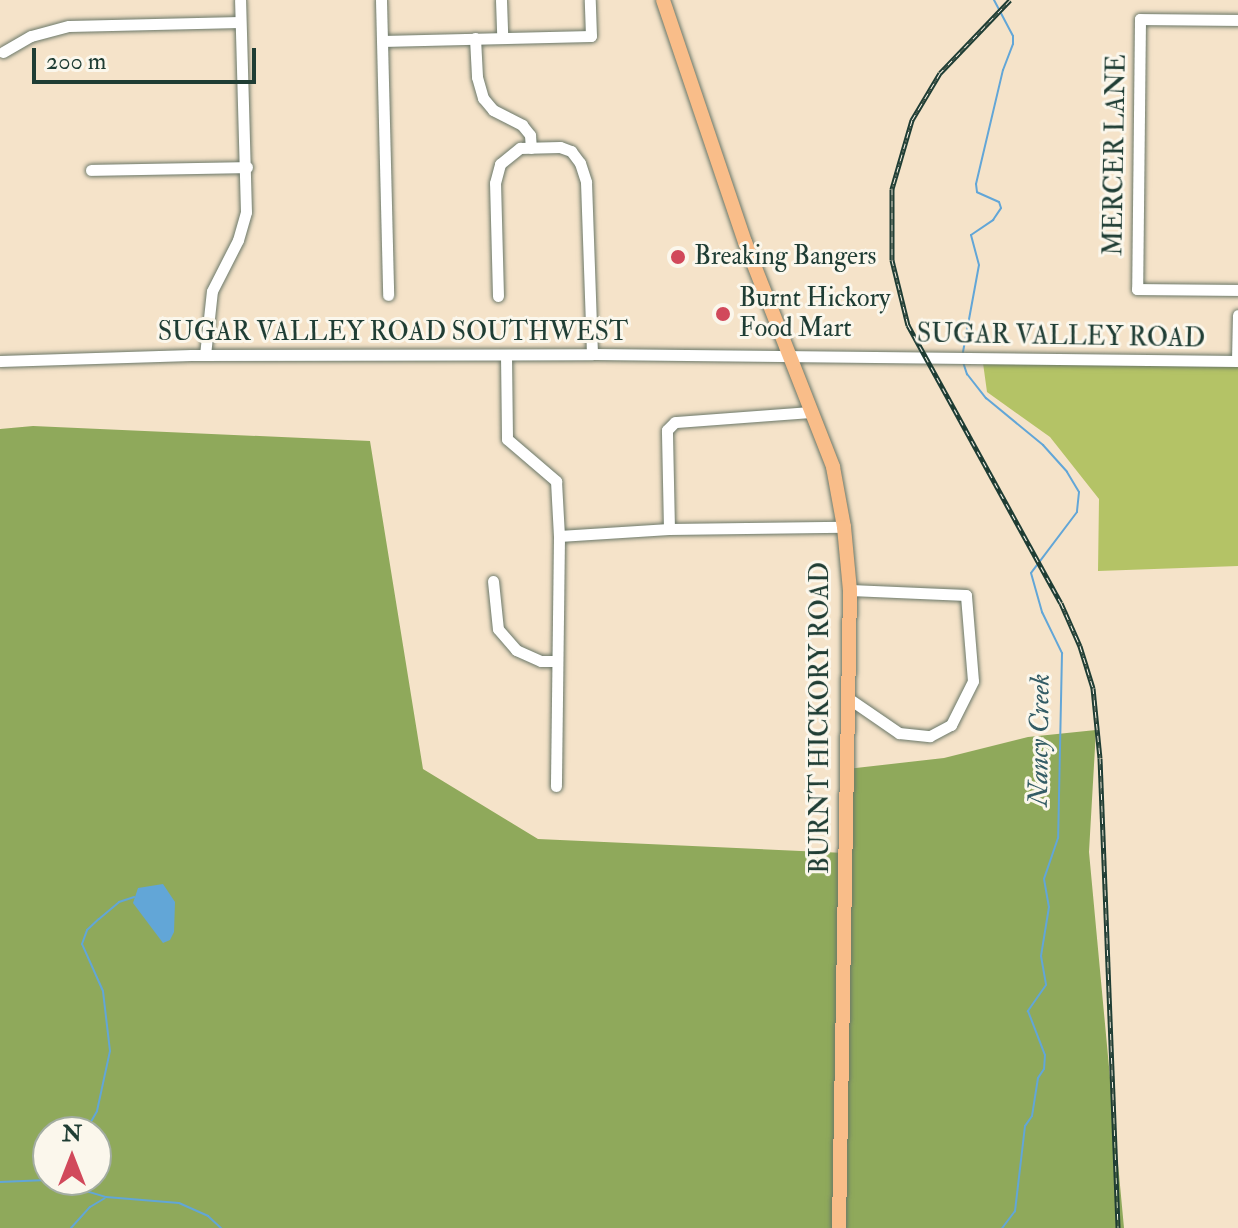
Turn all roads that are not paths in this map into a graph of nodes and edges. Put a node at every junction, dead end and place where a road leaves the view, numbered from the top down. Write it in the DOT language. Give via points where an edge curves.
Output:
graph roads {
  1 [pos="240,0"];
  2 [pos="381,0"];
  3 [pos="501,0"];
  4 [pos="590,0"];
  5 [pos="663,0"];
  6 [pos="1238,20"];
  7 [pos="240,22"];
  8 [pos="502,36"];
  9 [pos="475,38"];
  10 [pos="382,41"];
  11 [pos="3,52"];
  12 [pos="531,148"];
  13 [pos="247,167"];
  14 [pos="91,170"];
  15 [pos="1238,290"];
  16 [pos="388,295"];
  17 [pos="498,296"];
  18 [pos="1238,315"];
  19 [pos="592,354"];
  20 [pos="787,354"];
  21 [pos="205,355"];
  22 [pos="506,355"];
  23 [pos="0,361"];
  24 [pos="1237,361"];
  25 [pos="812,412"];
  26 [pos="844,527"];
  27 [pos="669,529"];
  28 [pos="559,536"];
  29 [pos="493,581"];
  30 [pos="850,590"];
  31 [pos="556,661"];
  32 [pos="848,698"];
  33 [pos="556,786"];
  34 [pos="839,1228"];
  1 -- 7 [label="street"];
  2 -- 10 [label="street"];
  3 -- 8 [label="street"];
  4 -- 8 [label="street" via="591,36"];
  5 -- 20 [label="main road, BURNT HICKORY ROAD"];
  6 -- 15 [label="street, MERCER LANE" via="1140,19 1137,289"];
  7 -- 11 [label="street" via="69,26 31,36"];
  7 -- 13 [label="street"];
  8 -- 9 [label="street"];
  9 -- 10 [label="street"];
  9 -- 12 [label="street" via="483,98 493,110 522,125"];
  10 -- 16 [label="street"];
  12 -- 17 [label="street" via="511,152 496,172"];
  12 -- 19 [label="street" via="571,151 583,170"];
  13 -- 14 [label="street"];
  13 -- 21 [label="street" via="244,226 212,291"];
  18 -- 24 [label="street"];
  19 -- 20 [label="street, SUGAR VALLEY ROAD SOUTHWEST"];
  19 -- 22 [label="street, SUGAR VALLEY ROAD SOUTHWEST"];
  20 -- 24 [label="street, SUGAR VALLEY ROAD"];
  20 -- 25 [label="main road, BURNT HICKORY ROAD"];
  21 -- 22 [label="street, SUGAR VALLEY ROAD SOUTHWEST"];
  21 -- 23 [label="street, SUGAR VALLEY ROAD SOUTHWEST"];
  22 -- 28 [label="street" via="507,439 556,481"];
  25 -- 26 [label="main road, BURNT HICKORY ROAD" via="833,467"];
  25 -- 27 [label="street" via="682,419 667,430"];
  26 -- 27 [label="street"];
  26 -- 30 [label="main road, BURNT HICKORY ROAD"];
  27 -- 28 [label="street"];
  28 -- 31 [label="street"];
  29 -- 31 [label="street" via="498,629 516,650"];
  30 -- 32 [label="main road, BURNT HICKORY ROAD"];
  30 -- 32 [label="street" via="966,595 973,681 951,725 930,736 899,733"];
  31 -- 33 [label="street"];
  32 -- 34 [label="main road, BURNT HICKORY ROAD"];
}
